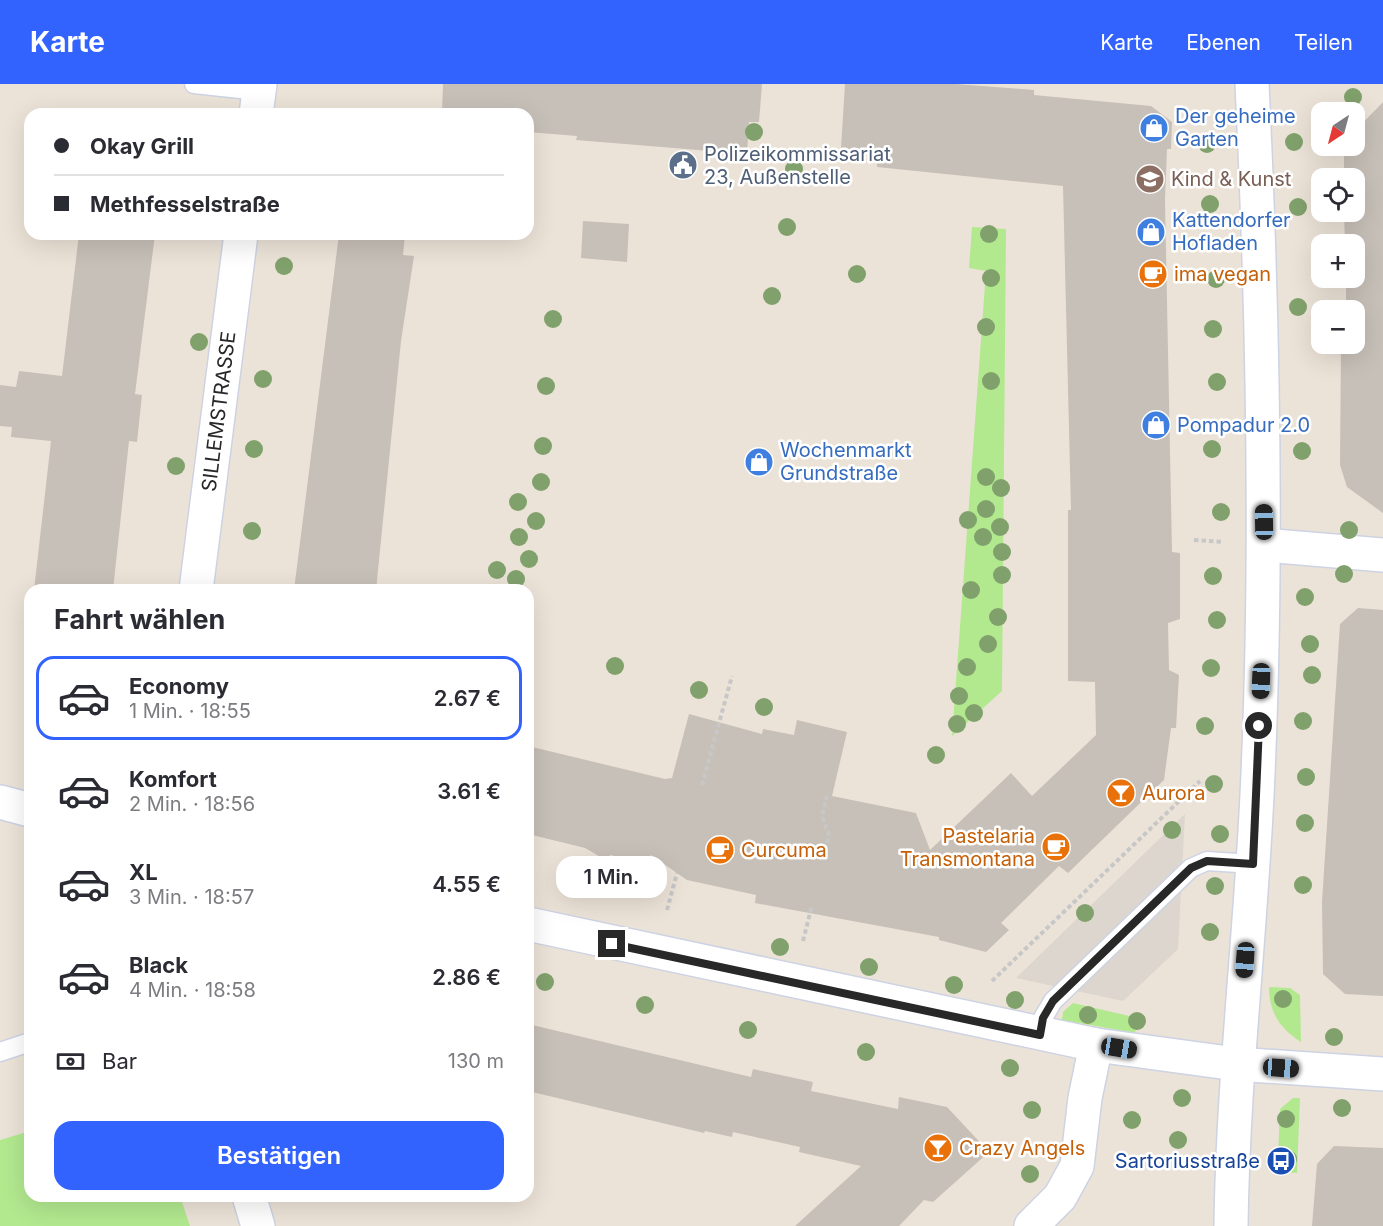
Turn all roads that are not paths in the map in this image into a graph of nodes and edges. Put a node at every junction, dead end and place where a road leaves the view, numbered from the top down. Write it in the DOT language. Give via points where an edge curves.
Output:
graph roads {
  1 [pos="195,84"];
  2 [pos="1252,84"];
  3 [pos="258,96"];
  4 [pos="240,240"];
  5 [pos="1264,545"];
  6 [pos="1383,555"];
  7 [pos="197,584"];
  8 [pos="0,802"];
  9 [pos="24,808"];
  10 [pos="1253,864"];
  11 [pos="534,925"];
  12 [pos="1040,1035"];
  13 [pos="24,1044"];
  14 [pos="1096,1045"];
  15 [pos="0,1052"];
  16 [pos="1236,1064"];
  17 [pos="1383,1074"];
  18 [pos="251,1202"];
  19 [pos="258,1226"];
  20 [pos="1031,1226"];
  21 [pos="1231,1226"];
  1 -- 3 [label="lane"];
  2 -- 5 [label="street" via="1259,222"];
  4 -- 7 [label="street, SILLEMSTRASSE"];
  5 -- 6 [label="street"];
  5 -- 10 [label="street"];
  8 -- 9 [label="street"];
  10 -- 12 [label="lane" via="1207,861 1191,868 1053,1001 1043,1018"];
  10 -- 16 [label="street"];
  11 -- 12 [label="street"];
  12 -- 14 [label="street"];
  13 -- 15 [label="lane"];
  14 -- 16 [label="street"];
  14 -- 20 [label="street" via="1077,1166 1060,1197"];
  16 -- 17 [label="street"];
  16 -- 21 [label="street"];
  18 -- 19 [label="street"];
}
